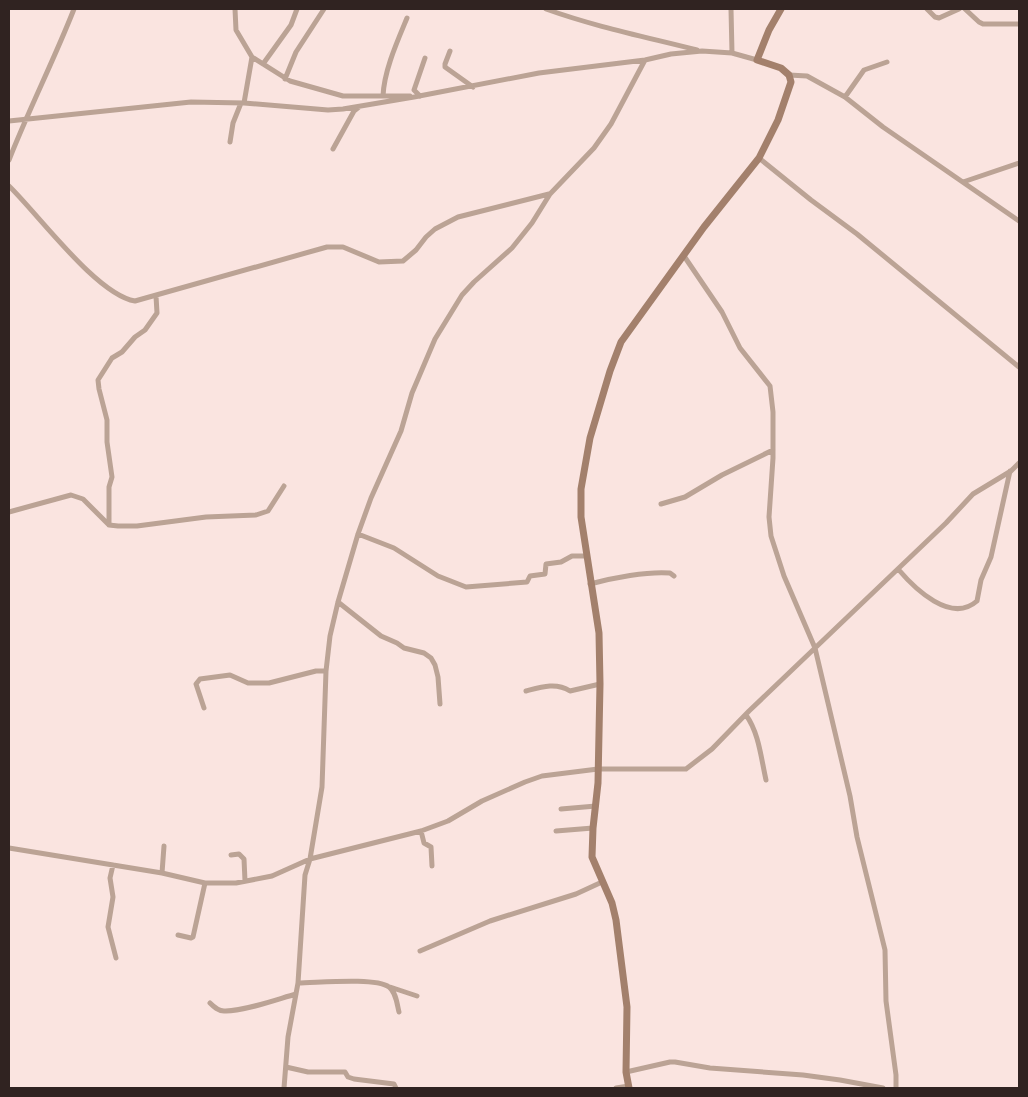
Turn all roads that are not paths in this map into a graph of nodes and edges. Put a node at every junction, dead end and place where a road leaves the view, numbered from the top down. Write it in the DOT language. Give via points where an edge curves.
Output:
graph roads {
  1 [pos="74,9"];
  2 [pos="235,9"];
  3 [pos="298,9"];
  4 [pos="324,9"];
  5 [pos="546,9"];
  6 [pos="731,9"];
  7 [pos="781,9"];
  8 [pos="927,9"];
  9 [pos="959,9"];
  10 [pos="965,9"];
  11 [pos="407,18"];
  12 [pos="1019,24"];
  13 [pos="450,51"];
  14 [pos="702,51"];
  15 [pos="732,53"];
  16 [pos="252,57"];
  17 [pos="425,58"];
  18 [pos="645,60"];
  19 [pos="757,60"];
  20 [pos="887,62"];
  21 [pos="263,64"];
  22 [pos="789,75"];
  23 [pos="285,78"];
  24 [pos="472,86"];
  25 [pos="383,96"];
  26 [pos="418,97"];
  27 [pos="845,97"];
  28 [pos="243,103"];
  29 [pos="360,107"];
  30 [pos="25,118"];
  31 [pos="9,121"];
  32 [pos="230,142"];
  33 [pos="333,150"];
  34 [pos="759,158"];
  35 [pos="9,160"];
  36 [pos="1019,163"];
  37 [pos="963,182"];
  38 [pos="9,186"];
  39 [pos="550,194"];
  40 [pos="1019,221"];
  41 [pos="684,256"];
  42 [pos="156,296"];
  43 [pos="1019,367"];
  44 [pos="773,450"];
  45 [pos="1019,463"];
  46 [pos="1011,471"];
  47 [pos="284,486"];
  48 [pos="661,504"];
  49 [pos="9,512"];
  50 [pos="109,525"];
  51 [pos="358,534"];
  52 [pos="586,556"];
  53 [pos="898,570"];
  54 [pos="674,576"];
  55 [pos="590,584"];
  56 [pos="338,602"];
  57 [pos="815,648"];
  58 [pos="326,671"];
  59 [pos="600,684"];
  60 [pos="526,691"];
  61 [pos="440,704"];
  62 [pos="204,708"];
  63 [pos="746,715"];
  64 [pos="598,769"];
  65 [pos="766,780"];
  66 [pos="596,806"];
  67 [pos="561,809"];
  68 [pos="593,828"];
  69 [pos="421,831"];
  70 [pos="556,831"];
  71 [pos="164,846"];
  72 [pos="9,848"];
  73 [pos="231,855"];
  74 [pos="310,860"];
  75 [pos="113,865"];
  76 [pos="432,866"];
  77 [pos="162,872"];
  78 [pos="245,881"];
  79 [pos="602,882"];
  80 [pos="205,883"];
  81 [pos="178,936"];
  82 [pos="420,951"];
  83 [pos="116,958"];
  84 [pos="298,983"];
  85 [pos="390,987"];
  86 [pos="296,994"];
  87 [pos="417,996"];
  88 [pos="210,1003"];
  89 [pos="399,1012"];
  90 [pos="286,1068"];
  91 [pos="626,1072"];
  92 [pos="629,1087"];
  93 [pos="284,1088"];
  94 [pos="396,1088"];
  95 [pos="616,1088"];
  96 [pos="883,1088"];
  97 [pos="896,1088"];
  1 -- 30 [label="street" via="58,52"];
  2 -- 16 [label="street" via="236,30"];
  3 -- 21 [label="street" via="291,25"];
  4 -- 23 [label="street" via="296,52"];
  5 -- 14 [label="street" via="612,30"];
  6 -- 15 [label="street"];
  7 -- 19 [label="street"];
  8 -- 9 [label="street" via="938,18"];
  10 -- 12 [label="street" via="983,24"];
  11 -- 25 [label="street" via="396,45"];
  13 -- 24 [label="street" via="445,67"];
  14 -- 15 [label="street"];
  14 -- 18 [label="street"];
  15 -- 19 [label="street"];
  16 -- 21 [label="street"];
  16 -- 28 [label="street"];
  17 -- 26 [label="street" via="414,90"];
  18 -- 24 [label="street" via="539,73"];
  18 -- 39 [label="street" via="611,124 594,148"];
  19 -- 22 [label="street" via="781,68"];
  20 -- 27 [label="street" via="864,70"];
  21 -- 23 [label="street"];
  22 -- 27 [label="street" via="808,76"];
  22 -- 34 [label="street" via="789,92"];
  23 -- 25 [label="street" via="343,96"];
  24 -- 26 [label="street"];
  25 -- 26 [label="street"];
  26 -- 29 [label="street"];
  27 -- 37 [label="street"];
  28 -- 29 [label="street" via="328,110"];
  28 -- 30 [label="street" via="191,102"];
  28 -- 32 [label="street" via="233,123"];
  29 -- 33 [label="street" via="354,111"];
  30 -- 31 [label="street"];
  30 -- 35 [label="street"];
  34 -- 41 [label="street"];
  34 -- 43 [label="street"];
  36 -- 37 [label="street"];
  37 -- 40 [label="street"];
  38 -- 42 [label="street" via="102,284 130,300"];
  39 -- 42 [label="street" via="458,217 435,229 403,261 379,262 343,247 327,247"];
  39 -- 51 [label="street" via="512,248 462,295 435,339"];
  41 -- 44 [label="street" via="718,305 740,348 770,386"];
  41 -- 52 [label="street" via="621,342 610,371 590,438 582,490"];
  42 -- 50 [label="street" via="157,313 145,330 112,358 98,380 107,420 112,477"];
  44 -- 48 [label="street" via="685,497"];
  44 -- 57 [label="street" via="771,536 784,576"];
  45 -- 46 [label="street"];
  46 -- 53 [label="street" via="974,494"];
  46 -- 53 [label="street" via="977,601 965,608 953,608 928,599"];
  47 -- 50 [label="street" via="268,511 263,513 137,526"];
  49 -- 50 [label="street" via="71,495 84,499"];
  51 -- 52 [label="street" via="394,548 438,576 466,587 527,582 530,576 545,574 546,564 572,556"];
  51 -- 56 [label="street"];
  52 -- 55 [label="street"];
  53 -- 57 [label="street"];
  54 -- 55 [label="street" via="656,573"];
  55 -- 59 [label="street" via="599,633"];
  56 -- 58 [label="street"];
  56 -- 61 [label="street" via="381,636 431,658 438,676"];
  57 -- 63 [label="street"];
  57 -- 97 [label="street" via="886,950 886,1001"];
  58 -- 62 [label="street" via="269,683 248,684 230,675 200,679 196,684"];
  58 -- 74 [label="street" via="322,787"];
  59 -- 60 [label="street" via="570,691 554,685"];
  59 -- 64 [label="street"];
  63 -- 64 [label="street" via="712,749 686,769"];
  63 -- 65 [label="street" via="756,733"];
  64 -- 66 [label="street"];
  64 -- 69 [label="street" via="542,776"];
  66 -- 67 [label="street"];
  66 -- 68 [label="street"];
  68 -- 70 [label="street"];
  68 -- 79 [label="street" via="592,857"];
  69 -- 74 [label="street"];
  69 -- 76 [label="street" via="424,844 431,847"];
  71 -- 77 [label="street"];
  72 -- 75 [label="street"];
  73 -- 78 [label="street" via="240,854 244,859"];
  74 -- 78 [label="street" via="272,876"];
  74 -- 84 [label="street" via="305,875"];
  75 -- 77 [label="street"];
  75 -- 83 [label="street" via="110,878 113,897 108,927"];
  77 -- 80 [label="street"];
  78 -- 80 [label="street"];
  79 -- 82 [label="street"];
  79 -- 91 [label="street" via="612,903 623,969 627,1007"];
  80 -- 81 [label="street" via="193,936"];
  84 -- 85 [label="street" via="361,981"];
  84 -- 86 [label="street"];
  85 -- 87 [label="street"];
  85 -- 89 [label="street"];
  86 -- 88 [label="street" via="224,1011"];
  86 -- 90 [label="street"];
  90 -- 93 [label="street"];
  90 -- 94 [label="street" via="344,1072 354,1079 394,1084"];
  91 -- 92 [label="street"];
  91 -- 96 [label="street" via="670,1062 812,1076"];
  92 -- 95 [label="street"];
}
